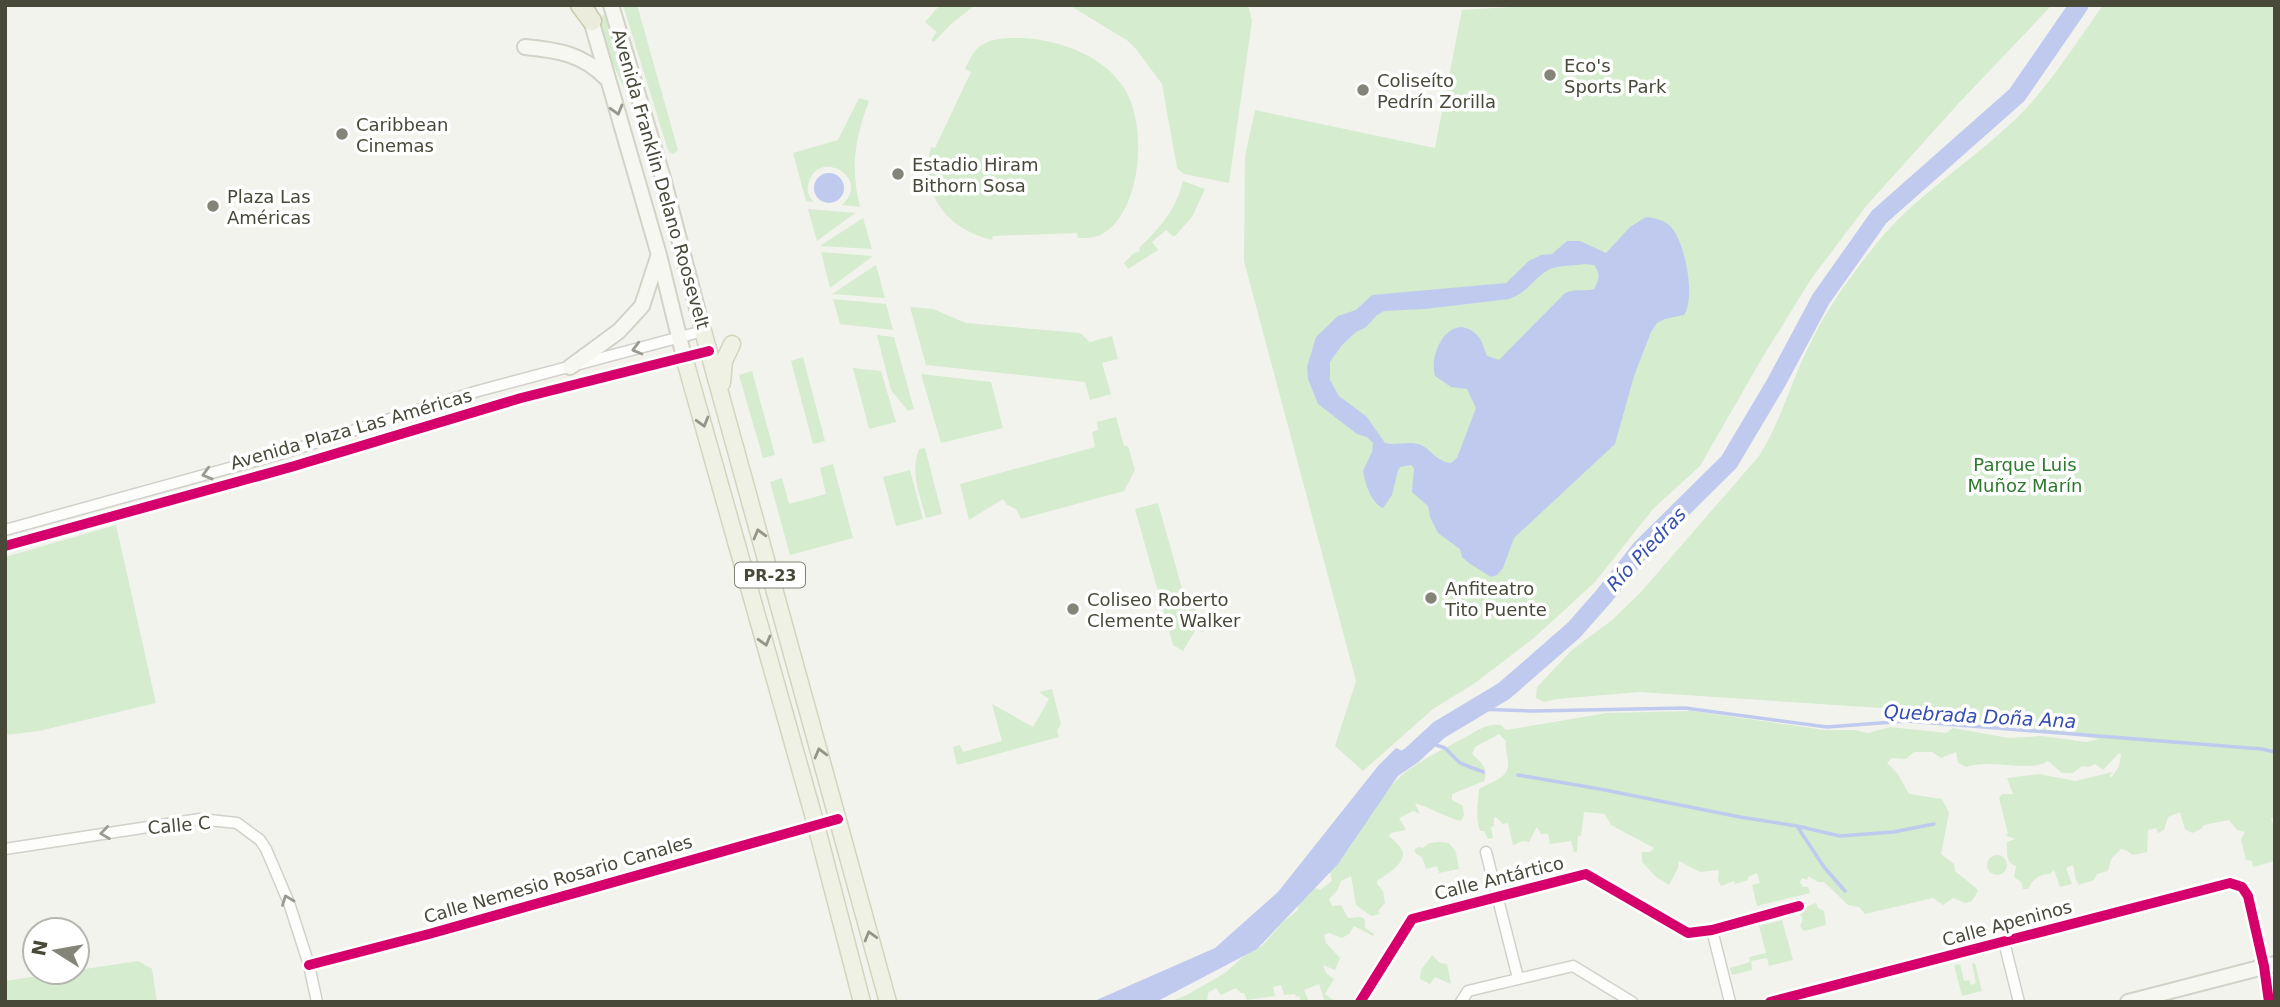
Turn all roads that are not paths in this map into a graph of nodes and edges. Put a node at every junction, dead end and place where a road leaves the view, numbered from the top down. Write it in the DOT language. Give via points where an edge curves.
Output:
graph roads {
  1 [pos="580,5"];
  2 [pos="611,5"];
  3 [pos="589,13"];
  4 [pos="525,47"];
  5 [pos="608,80"];
  6 [pos="659,255"];
  7 [pos="703,331"];
  8 [pos="679,337"];
  9 [pos="732,344"];
  10 [pos="709,351"];
  11 [pos="684,357"];
  12 [pos="570,367"];
  13 [pos="725,410"];
  14 [pos="5,530"];
  15 [pos="5,546"];
  16 [pos="838,819"];
  17 [pos="816,825"];
  18 [pos="5,849"];
  19 [pos="1486,852"];
  20 [pos="1499,896"];
  21 [pos="1799,906"];
  22 [pos="1712,930"];
  23 [pos="2004,942"];
  24 [pos="309,965"];
  25 [pos="2270,965"];
  26 [pos="1518,978"];
  27 [pos="317,1002"];
  28 [pos="862,1002"];
  29 [pos="888,1002"];
  30 [pos="1360,1002"];
  31 [pos="1461,1002"];
  32 [pos="1632,1002"];
  33 [pos="1730,1002"];
  34 [pos="1770,1002"];
  35 [pos="2019,1002"];
  36 [pos="2128,1002"];
  37 [pos="2269,1002"];
  1 -- 3 [label="highway"];
  2 -- 7 [label="main road, Avenida Franklin Delano Roosevelt / PR-23"];
  3 -- 5 [label="main road, Avenida Franklin Delano Roosevelt / PR-23"];
  4 -- 5 [label="main road" via="574,55"];
  5 -- 6 [label="main road, Avenida Franklin Delano Roosevelt / PR-23, one-way"];
  6 -- 8 [label="main road, Avenida Franklin Delano Roosevelt / PR-23"];
  6 -- 12 [label="main road" via="642,306 619,331"];
  7 -- 8 [label="street, Avenida Plaza Las Américas"];
  7 -- 10 [label="main road, Avenida Franklin Delano Roosevelt / PR-23"];
  8 -- 11 [label="main road, Avenida Franklin Delano Roosevelt / PR-23"];
  8 -- 12 [label="street, Avenida Plaza Las Américas, one-way"];
  9 -- 13 [label="main road" via="722,375"];
  10 -- 11 [label="street, Avenida Plaza Las Américas"];
  10 -- 13 [label="main road, Avenida Franklin Delano Roosevelt / PR-23"];
  11 -- 15 [label="street, Avenida Plaza Las Américas" via="521,398"];
  11 -- 17 [label="main road, Avenida Franklin Delano Roosevelt / PR-23, one-way"];
  12 -- 14 [label="street, Avenida Plaza Las Américas, one-way"];
  16 -- 13 [label="main road, Avenida Franklin Delano Roosevelt / PR-23, one-way"];
  16 -- 17 [label="street, Calle Nemesio Rosario Canales"];
  29 -- 16 [label="main road, Avenida Franklin Delano Roosevelt / PR-23, one-way"];
  17 -- 24 [label="street, Calle Nemesio Rosario Canales"];
  17 -- 28 [label="main road, Avenida Franklin Delano Roosevelt / PR-23"];
  24 -- 18 [label="street, Calle C, one-way" via="266,849 237,823 200,819"];
  19 -- 20 [label="street"];
  20 -- 22 [label="street, Calle Antártico" via="1586,874 1688,933"];
  20 -- 26 [label="street"];
  20 -- 30 [label="street, Calle Antártico" via="1412,919"];
  21 -- 22 [label="street, Calle Antártico"];
  22 -- 33 [label="street"];
  23 -- 25 [label="street, Calle Apeninos" via="2230,883 2242,887 2248,896"];
  23 -- 34 [label="street, Calle Apeninos"];
  23 -- 35 [label="street"];
  24 -- 27 [label="street, Calle C"];
  25 -- 36 [label="main road"];
  25 -- 37 [label="street"];
  26 -- 31 [label="street" via="1468,991"];
  26 -- 32 [label="street" via="1573,966"];
}
